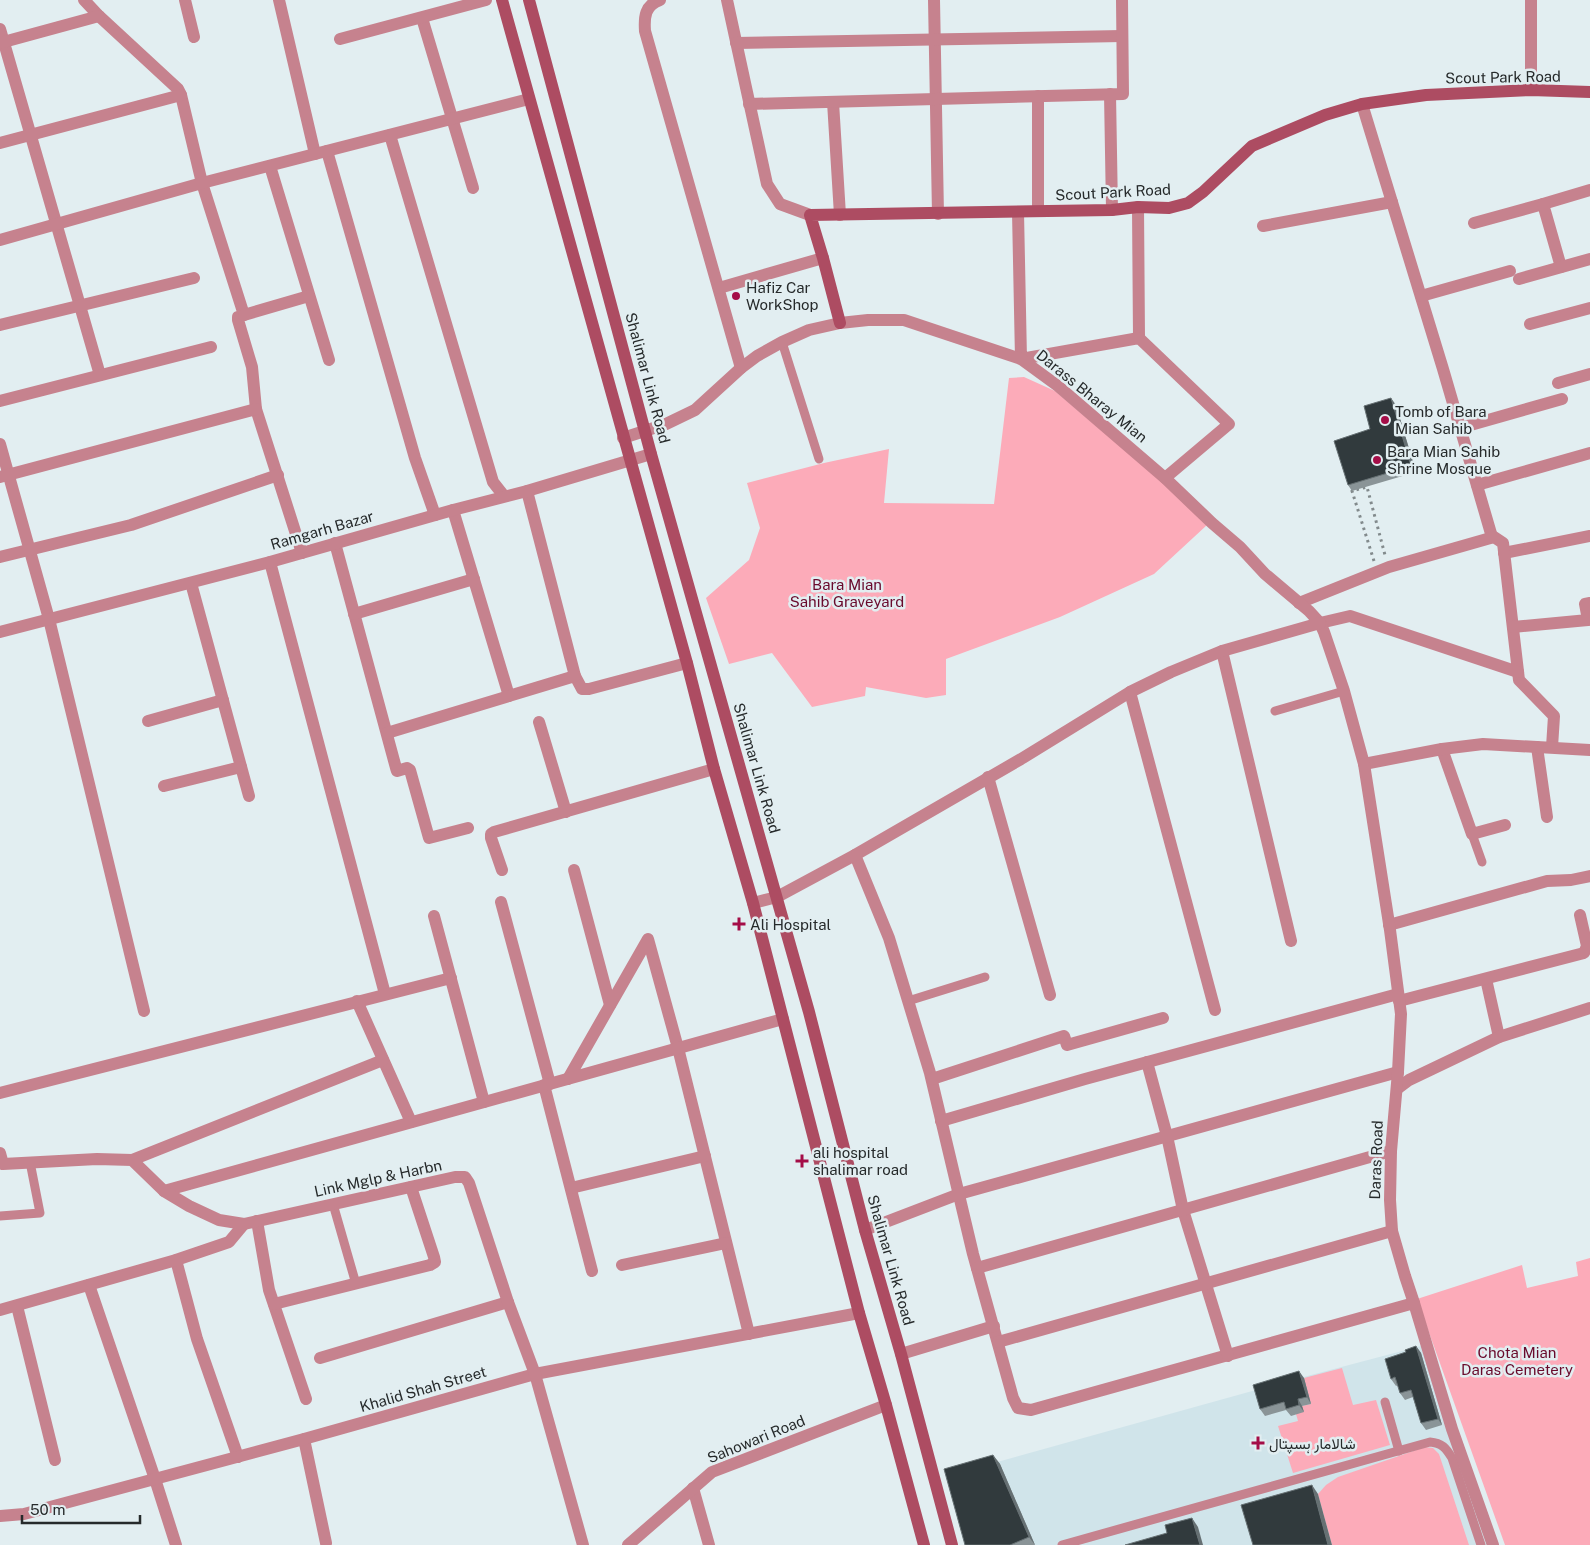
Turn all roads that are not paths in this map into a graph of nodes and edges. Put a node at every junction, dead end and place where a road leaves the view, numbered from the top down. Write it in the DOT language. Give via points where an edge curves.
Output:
graph roads {
  1 [pos="84,0"];
  2 [pos="185,0"];
  3 [pos="279,0"];
  4 [pos="486,0"];
  5 [pos="502,0"];
  6 [pos="529,0"];
  7 [pos="660,0"];
  8 [pos="727,0"];
  9 [pos="934,0"];
  10 [pos="1122,0"];
  11 [pos="1531,0"];
  12 [pos="99,16"];
  13 [pos="422,18"];
  14 [pos="1122,36"];
  15 [pos="194,37"];
  16 [pos="1,38"];
  17 [pos="340,39"];
  18 [pos="934,40"];
  19 [pos="736,43"];
  20 [pos="1531,90"];
  21 [pos="1590,92"];
  22 [pos="1110,94"];
  23 [pos="182,95"];
  24 [pos="1038,96"];
  25 [pos="935,99"];
  26 [pos="529,100"];
  27 [pos="833,102"];
  28 [pos="749,104"];
  29 [pos="1362,104"];
  30 [pos="452,119"];
  31 [pos="390,135"];
  32 [pos="31,136"];
  33 [pos="0,143"];
  34 [pos="321,153"];
  35 [pos="270,166"];
  36 [pos="202,183"];
  37 [pos="473,188"];
  38 [pos="1590,190"];
  39 [pos="1392,202"];
  40 [pos="1543,204"];
  41 [pos="1138,207"];
  42 [pos="1112,210"];
  43 [pos="1038,211"];
  44 [pos="1018,212"];
  45 [pos="938,214"];
  46 [pos="810,215"];
  47 [pos="840,215"];
  48 [pos="1474,223"];
  49 [pos="56,224"];
  50 [pos="1263,226"];
  51 [pos="0,240"];
  52 [pos="823,258"];
  53 [pos="1590,259"];
  54 [pos="1561,267"];
  55 [pos="194,278"];
  56 [pos="719,288"];
  57 [pos="309,296"];
  58 [pos="1421,296"];
  59 [pos="80,305"];
  60 [pos="1590,308"];
  61 [pos="244,314"];
  62 [pos="840,323"];
  63 [pos="1530,324"];
  64 [pos="0,325"];
  65 [pos="1139,338"];
  66 [pos="782,342"];
  67 [pos="211,347"];
  68 [pos="1021,359"];
  69 [pos="329,360"];
  70 [pos="741,368"];
  71 [pos="1590,374"];
  72 [pos="100,375"];
  73 [pos="1558,383"];
  74 [pos="1562,399"];
  75 [pos="0,401"];
  76 [pos="256,409"];
  77 [pos="1460,428"];
  78 [pos="645,430"];
  79 [pos="623,438"];
  80 [pos="0,444"];
  81 [pos="1590,453"];
  82 [pos="651,454"];
  83 [pos="819,459"];
  84 [pos="630,461"];
  85 [pos="278,475"];
  86 [pos="4,476"];
  87 [pos="1165,478"];
  88 [pos="1477,485"];
  89 [pos="527,490"];
  90 [pos="504,496"];
  91 [pos="453,510"];
  92 [pos="435,515"];
  93 [pos="1590,536"];
  94 [pos="1492,537"];
  95 [pos="335,543"];
  96 [pos="29,549"];
  97 [pos="302,553"];
  98 [pos="1504,553"];
  99 [pos="0,557"];
  100 [pos="270,562"];
  101 [pos="474,579"];
  102 [pos="191,583"];
  103 [pos="1590,603"];
  104 [pos="1304,607"];
  105 [pos="354,614"];
  106 [pos="50,619"];
  107 [pos="1320,623"];
  108 [pos="1513,627"];
  109 [pos="0,632"];
  110 [pos="1222,651"];
  111 [pos="687,663"];
  112 [pos="1518,672"];
  113 [pos="575,676"];
  114 [pos="1344,691"];
  115 [pos="1130,692"];
  116 [pos="509,696"];
  117 [pos="223,700"];
  118 [pos="1275,711"];
  119 [pos="148,721"];
  120 [pos="539,722"];
  121 [pos="387,733"];
  122 [pos="1537,747"];
  123 [pos="1552,747"];
  124 [pos="1442,749"];
  125 [pos="1590,750"];
  126 [pos="1364,764"];
  127 [pos="241,767"];
  128 [pos="714,769"];
  129 [pos="988,777"];
  130 [pos="164,786"];
  131 [pos="249,796"];
  132 [pos="566,812"];
  133 [pos="1547,817"];
  134 [pos="1505,825"];
  135 [pos="468,828"];
  136 [pos="1472,834"];
  137 [pos="854,855"];
  138 [pos="1482,862"];
  139 [pos="502,870"];
  140 [pos="574,870"];
  141 [pos="1590,876"];
  142 [pos="777,897"];
  143 [pos="502,902"];
  144 [pos="753,903"];
  145 [pos="434,916"];
  146 [pos="1580,916"];
  147 [pos="1389,925"];
  148 [pos="1291,941"];
  149 [pos="451,978"];
  150 [pos="985,978"];
  151 [pos="1486,979"];
  152 [pos="385,994"];
  153 [pos="1050,995"];
  154 [pos="1399,998"];
  155 [pos="908,1001"];
  156 [pos="357,1002"];
  157 [pos="610,1005"];
  158 [pos="1590,1008"];
  159 [pos="1215,1010"];
  160 [pos="144,1011"];
  161 [pos="1163,1018"];
  162 [pos="783,1019"];
  163 [pos="1499,1037"];
  164 [pos="678,1048"];
  165 [pos="383,1060"];
  166 [pos="1147,1062"];
  167 [pos="1398,1072"];
  168 [pos="568,1079"];
  169 [pos="932,1079"];
  170 [pos="547,1084"];
  171 [pos="1397,1089"];
  172 [pos="0,1093"];
  173 [pos="484,1102"];
  174 [pos="942,1120"];
  175 [pos="411,1122"];
  176 [pos="1167,1136"];
  177 [pos="1391,1151"];
  178 [pos="705,1156"];
  179 [pos="1,1160"];
  180 [pos="132,1160"];
  181 [pos="30,1162"];
  182 [pos="411,1187"];
  183 [pos="571,1188"];
  184 [pos="164,1191"];
  185 [pos="959,1194"];
  186 [pos="333,1204"];
  187 [pos="1183,1210"];
  188 [pos="0,1216"];
  189 [pos="258,1221"];
  190 [pos="244,1224"];
  191 [pos="865,1230"];
  192 [pos="1392,1231"];
  193 [pos="726,1243"];
  194 [pos="176,1260"];
  195 [pos="622,1264"];
  196 [pos="977,1268"];
  197 [pos="592,1271"];
  198 [pos="356,1284"];
  199 [pos="1206,1284"];
  200 [pos="89,1285"];
  201 [pos="508,1302"];
  202 [pos="1414,1303"];
  203 [pos="274,1304"];
  204 [pos="17,1306"];
  205 [pos="0,1310"];
  206 [pos="859,1313"];
  207 [pos="994,1326"];
  208 [pos="748,1334"];
  209 [pos="998,1342"];
  210 [pos="901,1354"];
  211 [pos="1228,1356"];
  212 [pos="320,1358"];
  213 [pos="535,1374"];
  214 [pos="306,1399"];
  215 [pos="1385,1402"];
  216 [pos="886,1404"];
  217 [pos="304,1439"];
  218 [pos="1399,1451"];
  219 [pos="238,1457"];
  220 [pos="54,1460"];
  221 [pos="155,1479"];
  222 [pos="693,1488"];
  223 [pos="0,1516"];
  224 [pos="326,1543"];
  225 [pos="635,1543"];
  226 [pos="176,1545"];
  227 [pos="583,1545"];
  228 [pos="709,1545"];
  229 [pos="924,1545"];
  230 [pos="952,1545"];
  231 [pos="1062,1545"];
  232 [pos="1481,1545"];
  233 [pos="1493,1545"];
  1 -- 12 [label="street"];
  2 -- 15 [label="street"];
  3 -- 34 [label="street"];
  4 -- 13 [label="street"];
  5 -- 26 [label="main road"];
  6 -- 78 [label="main road, Shalimar Link Road"];
  7 -- 56 [label="street" via="647,9 645,31"];
  8 -- 19 [label="street"];
  9 -- 18 [label="street"];
  10 -- 14 [label="street"];
  11 -- 20 [label="street"];
  12 -- 16 [label="street"];
  12 -- 23 [label="street"];
  13 -- 17 [label="street"];
  13 -- 30 [label="street"];
  14 -- 18 [label="street"];
  14 -- 22 [label="street" via="1123,94"];
  16 -- 32 [label="street"];
  18 -- 19 [label="street"];
  18 -- 25 [label="street"];
  19 -- 28 [label="street"];
  20 -- 21 [label="main road, Scout Park Road"];
  20 -- 29 [label="main road, Scout Park Road" via="1426,95"];
  22 -- 24 [label="street"];
  22 -- 42 [label="street"];
  23 -- 32 [label="street"];
  23 -- 36 [label="street"];
  24 -- 25 [label="street"];
  24 -- 43 [label="street"];
  25 -- 27 [label="street"];
  25 -- 45 [label="street"];
  26 -- 30 [label="street"];
  26 -- 79 [label="main road"];
  27 -- 28 [label="street"];
  27 -- 47 [label="street"];
  28 -- 46 [label="street" via="767,184 780,204"];
  29 -- 39 [label="street"];
  29 -- 41 [label="main road, Scout Park Road" via="1325,115 1252,146 1188,203 1169,208"];
  30 -- 31 [label="street"];
  30 -- 37 [label="street"];
  31 -- 34 [label="street"];
  31 -- 90 [label="street" via="492,482"];
  32 -- 33 [label="street"];
  32 -- 49 [label="street"];
  34 -- 35 [label="street"];
  34 -- 92 [label="street"];
  35 -- 36 [label="street"];
  35 -- 57 [label="street"];
  36 -- 49 [label="street"];
  36 -- 61 [label="street"];
  38 -- 40 [label="street"];
  39 -- 50 [label="street"];
  39 -- 58 [label="street"];
  40 -- 48 [label="street"];
  40 -- 54 [label="street"];
  41 -- 42 [label="main road, Scout Park Road"];
  41 -- 65 [label="street"];
  42 -- 43 [label="main road, Scout Park Road"];
  43 -- 44 [label="main road, Scout Park Road"];
  44 -- 45 [label="main road, Scout Park Road"];
  44 -- 68 [label="street"];
  45 -- 47 [label="main road, Scout Park Road"];
  46 -- 47 [label="main road, Scout Park Road"];
  46 -- 52 [label="main road"];
  49 -- 51 [label="street"];
  49 -- 59 [label="street"];
  52 -- 56 [label="street"];
  52 -- 62 [label="main road"];
  53 -- 54 [label="street"];
  54 -- 58 [label="street"];
  55 -- 59 [label="street"];
  56 -- 70 [label="street"];
  57 -- 61 [label="street"];
  57 -- 69 [label="street"];
  58 -- 77 [label="street"];
  59 -- 64 [label="street"];
  59 -- 72 [label="street"];
  60 -- 63 [label="street"];
  61 -- 76 [label="street" via="238,320 252,367"];
  62 -- 66 [label="street, Darass Bharay Mian" via="809,330"];
  62 -- 68 [label="street, Darass Bharay Mian" via="904,320"];
  65 -- 68 [label="street"];
  65 -- 87 [label="street" via="1229,424"];
  66 -- 70 [label="street, Darass Bharay Mian"];
  66 -- 83 [label="lane"];
  67 -- 72 [label="street"];
  68 -- 87 [label="street, Darass Bharay Mian" via="1058,386"];
  70 -- 78 [label="street, Darass Bharay Mian" via="695,410"];
  71 -- 73 [label="street"];
  72 -- 75 [label="street"];
  74 -- 77 [label="street"];
  76 -- 85 [label="street"];
  76 -- 86 [label="street"];
  77 -- 88 [label="street"];
  78 -- 79 [label="street, Darass Bharay Mian"];
  78 -- 82 [label="main road, Shalimar Link Road"];
  79 -- 84 [label="main road"];
  80 -- 86 [label="street"];
  81 -- 88 [label="street"];
  82 -- 84 [label="street, Ramgarh Bazar"];
  82 -- 142 [label="main road, Shalimar Link Road"];
  84 -- 89 [label="street, Ramgarh Bazar"];
  84 -- 111 [label="main road"];
  85 -- 96 [label="street" via="131,525"];
  85 -- 97 [label="street"];
  86 -- 96 [label="street"];
  87 -- 104 [label="street, Darass Bharay Mian"];
  88 -- 94 [label="street"];
  89 -- 90 [label="street, Ramgarh Bazar"];
  89 -- 113 [label="street"];
  90 -- 91 [label="street, Ramgarh Bazar"];
  91 -- 92 [label="street, Ramgarh Bazar"];
  91 -- 101 [label="street"];
  92 -- 95 [label="street, Ramgarh Bazar"];
  93 -- 98 [label="street"];
  94 -- 98 [label="street" via="1503,543"];
  94 -- 104 [label="street" via="1383,569"];
  95 -- 97 [label="street, Ramgarh Bazar"];
  95 -- 105 [label="street"];
  96 -- 99 [label="street"];
  96 -- 106 [label="street"];
  97 -- 100 [label="street, Ramgarh Bazar"];
  98 -- 108 [label="street"];
  100 -- 102 [label="street, Ramgarh Bazar"];
  100 -- 152 [label="street"];
  101 -- 105 [label="street"];
  101 -- 116 [label="street"];
  102 -- 106 [label="street, Ramgarh Bazar"];
  102 -- 117 [label="street"];
  103 -- 108 [label="street" via="1585,604 1588,620"];
  104 -- 107 [label="street, Darass Bharay Mian"];
  105 -- 121 [label="street"];
  106 -- 109 [label="street, Ramgarh Bazar"];
  106 -- 160 [label="street"];
  107 -- 110 [label="street"];
  107 -- 112 [label="street" via="1350,616"];
  107 -- 114 [label="street, Daras Road"];
  108 -- 112 [label="street"];
  110 -- 115 [label="street"];
  110 -- 148 [label="street"];
  111 -- 113 [label="street" via="585,690"];
  111 -- 128 [label="main road"];
  112 -- 123 [label="street" via="1519,680 1554,716"];
  113 -- 116 [label="street"];
  114 -- 118 [label="lane"];
  114 -- 126 [label="street, Daras Road"];
  115 -- 129 [label="street"];
  115 -- 159 [label="street"];
  116 -- 121 [label="street"];
  117 -- 119 [label="street"];
  117 -- 127 [label="street"];
  120 -- 132 [label="street"];
  121 -- 135 [label="street" via="397,771 410,770 429,838"];
  122 -- 123 [label="street"];
  122 -- 124 [label="street" via="1483,744"];
  122 -- 133 [label="street"];
  123 -- 125 [label="street"];
  124 -- 126 [label="street"];
  124 -- 136 [label="street"];
  126 -- 147 [label="street, Daras Road"];
  127 -- 130 [label="street"];
  127 -- 131 [label="street"];
  128 -- 132 [label="street"];
  128 -- 144 [label="main road"];
  129 -- 137 [label="street"];
  129 -- 153 [label="street"];
  132 -- 139 [label="street" via="491,834"];
  134 -- 136 [label="street"];
  136 -- 138 [label="lane"];
  137 -- 142 [label="street"];
  137 -- 155 [label="street" via="889,938"];
  140 -- 157 [label="street"];
  141 -- 147 [label="street" via="1547,881"];
  142 -- 144 [label="street"];
  142 -- 191 [label="main road, Shalimar Link Road"];
  143 -- 170 [label="street"];
  144 -- 162 [label="main road"];
  145 -- 149 [label="street"];
  146 -- 151 [label="street" via="1587,946 1584,953"];
  147 -- 154 [label="street, Daras Road"];
  149 -- 152 [label="street"];
  149 -- 173 [label="street"];
  150 -- 155 [label="lane"];
  151 -- 154 [label="street"];
  151 -- 163 [label="street"];
  152 -- 156 [label="street"];
  154 -- 166 [label="street"];
  154 -- 167 [label="street, Daras Road"];
  155 -- 169 [label="street"];
  156 -- 165 [label="street"];
  156 -- 172 [label="street"];
  157 -- 164 [label="street" via="648,939"];
  157 -- 168 [label="street"];
  158 -- 163 [label="street"];
  161 -- 169 [label="street" via="1067,1045 1064,1036"];
  162 -- 164 [label="street"];
  162 -- 206 [label="main road"];
  163 -- 171 [label="street" via="1409,1080"];
  164 -- 168 [label="street"];
  164 -- 178 [label="street"];
  165 -- 175 [label="street"];
  165 -- 180 [label="street"];
  166 -- 174 [label="street"];
  166 -- 176 [label="street"];
  167 -- 171 [label="street, Daras Road"];
  167 -- 176 [label="street"];
  168 -- 170 [label="street"];
  169 -- 174 [label="street"];
  170 -- 173 [label="street"];
  170 -- 183 [label="street"];
  171 -- 177 [label="street, Daras Road"];
  173 -- 175 [label="street"];
  174 -- 185 [label="street"];
  175 -- 184 [label="street"];
  176 -- 185 [label="street"];
  176 -- 187 [label="street"];
  177 -- 187 [label="street"];
  177 -- 192 [label="street, Daras Road"];
  178 -- 183 [label="street"];
  178 -- 193 [label="street"];
  179 -- 181 [label="street"];
  180 -- 181 [label="street"];
  180 -- 184 [label="street, Link Mglp & Harbn"];
  181 -- 188 [label="lane" via="40,1213"];
  182 -- 186 [label="street, Link Mglp & Harbn"];
  182 -- 198 [label="street" via="435,1262"];
  182 -- 201 [label="street, Link Mglp & Harbn" via="465,1177"];
  183 -- 197 [label="street"];
  184 -- 190 [label="street, Link Mglp & Harbn" via="219,1220"];
  185 -- 191 [label="street"];
  185 -- 196 [label="street"];
  186 -- 189 [label="street, Link Mglp & Harbn"];
  186 -- 198 [label="lane"];
  187 -- 196 [label="street"];
  187 -- 199 [label="street"];
  189 -- 190 [label="street, Link Mglp & Harbn"];
  189 -- 203 [label="street"];
  190 -- 194 [label="street" via="229,1242"];
  191 -- 210 [label="main road, Shalimar Link Road"];
  192 -- 199 [label="street"];
  192 -- 202 [label="street, Daras Road"];
  193 -- 195 [label="street"];
  193 -- 208 [label="street"];
  194 -- 200 [label="street"];
  194 -- 219 [label="street" via="197,1339"];
  196 -- 207 [label="street"];
  198 -- 203 [label="street"];
  199 -- 209 [label="street"];
  199 -- 211 [label="street"];
  200 -- 204 [label="street"];
  200 -- 221 [label="street"];
  201 -- 212 [label="street"];
  201 -- 213 [label="street, Link Mglp & Harbn"];
  202 -- 211 [label="street"];
  202 -- 233 [label="street, Daras Road" via="1452,1429"];
  203 -- 214 [label="street"];
  204 -- 205 [label="street"];
  204 -- 220 [label="street"];
  206 -- 208 [label="street, Khalid Shah Street"];
  206 -- 216 [label="main road"];
  207 -- 209 [label="street"];
  207 -- 210 [label="street"];
  208 -- 213 [label="street, Khalid Shah Street"];
  209 -- 211 [label="street" via="1013,1398 1018,1408 1031,1410"];
  210 -- 230 [label="main road, Shalimar Link Road"];
  213 -- 217 [label="street, Khalid Shah Street"];
  213 -- 227 [label="street, Link Mglp & Harbn"];
  215 -- 218 [label="lane"];
  216 -- 222 [label="street, Sahowari Road" via="712,1472"];
  216 -- 229 [label="main road"];
  217 -- 219 [label="street, Khalid Shah Street"];
  217 -- 224 [label="street"];
  218 -- 231 [label="lane"];
  218 -- 232 [label="lane" via="1430,1442 1438,1442 1445,1447 1452,1458"];
  219 -- 221 [label="street, Khalid Shah Street"];
  221 -- 223 [label="street, Khalid Shah Street" via="24,1514"];
  221 -- 226 [label="street"];
  222 -- 225 [label="street, Sahowari Road"];
  222 -- 228 [label="street"];
}
